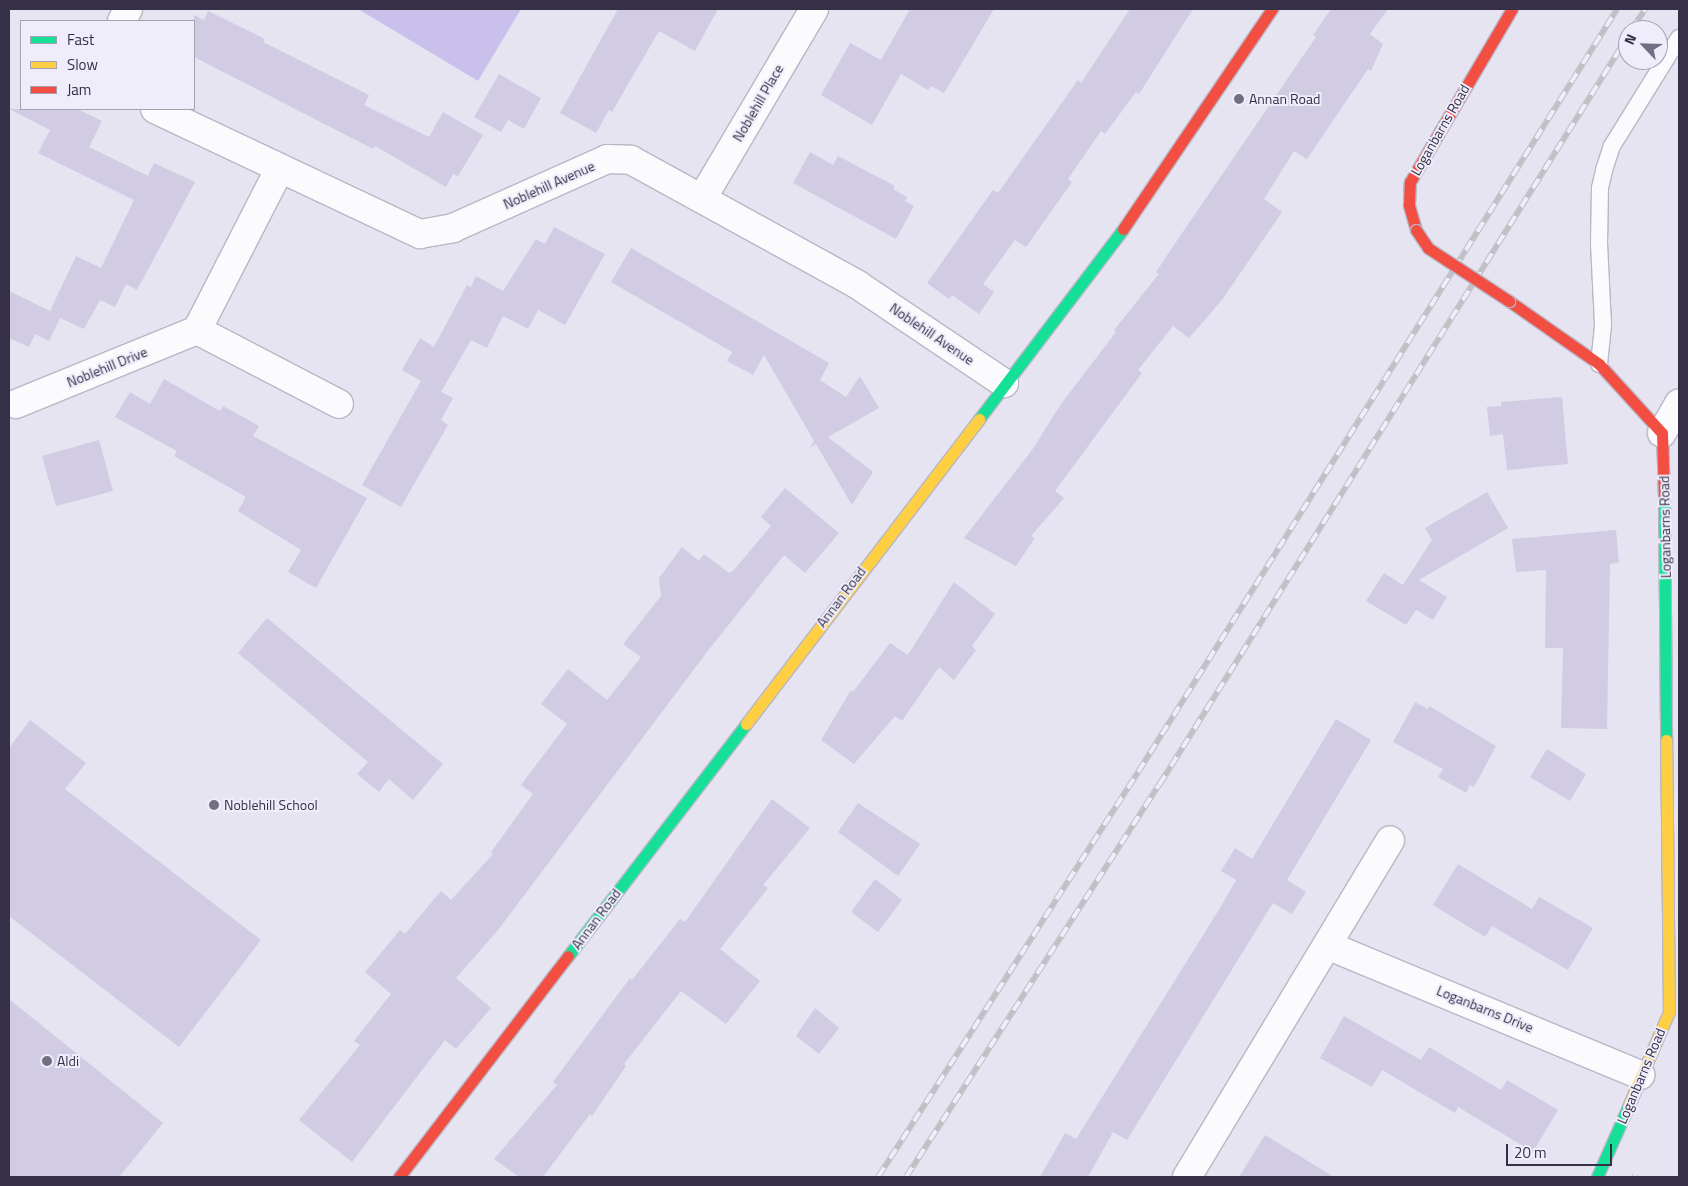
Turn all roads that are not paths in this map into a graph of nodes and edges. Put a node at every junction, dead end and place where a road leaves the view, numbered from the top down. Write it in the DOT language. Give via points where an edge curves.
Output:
graph roads {
  1 [pos="814,9"];
  2 [pos="1272,9"];
  3 [pos="1512,9"];
  4 [pos="1679,38"];
  5 [pos="157,110"];
  6 [pos="280,170"];
  7 [pos="703,197"];
  8 [pos="197,330"];
  9 [pos="1599,364"];
  10 [pos="1004,383"];
  11 [pos="1679,403"];
  12 [pos="16,404"];
  13 [pos="339,404"];
  14 [pos="1662,433"];
  15 [pos="1673,594"];
  16 [pos="1390,840"];
  17 [pos="1329,946"];
  18 [pos="1674,969"];
  19 [pos="1640,1076"];
  20 [pos="399,1177"];
  21 [pos="1187,1177"];
  22 [pos="1597,1177"];
  1 -- 7 [label="street, Noblehill Place"];
  2 -- 10 [label="main road, Annan Road" via="1118,237"];
  3 -- 9 [label="main road, Loganbarns Road, bridge" via="1410,182 1409,205 1416,230 1428,248"];
  4 -- 9 [label="lane" via="1612,146 1604,170 1599,225 1603,325"];
  5 -- 6 [label="street, Noblehill Avenue"];
  6 -- 7 [label="street, Noblehill Avenue" via="420,234 453,228 607,159 631,160"];
  6 -- 8 [label="street"];
  7 -- 10 [label="street, Noblehill Avenue" via="858,285"];
  8 -- 12 [label="street, Noblehill Drive"];
  8 -- 13 [label="street"];
  9 -- 14 [label="main road, Loganbarns Road"];
  10 -- 20 [label="main road, Annan Road"];
  11 -- 14 [label="street"];
  14 -- 15 [label="main road, Loganbarns Road"];
  15 -- 18 [label="main road, Loganbarns Road" via="1665,876"];
  16 -- 17 [label="street"];
  17 -- 19 [label="street, Loganbarns Drive"];
  17 -- 21 [label="street"];
  18 -- 19 [label="main road, Loganbarns Road" via="1669,1012"];
  19 -- 22 [label="main road, Loganbarns Road"];
}
